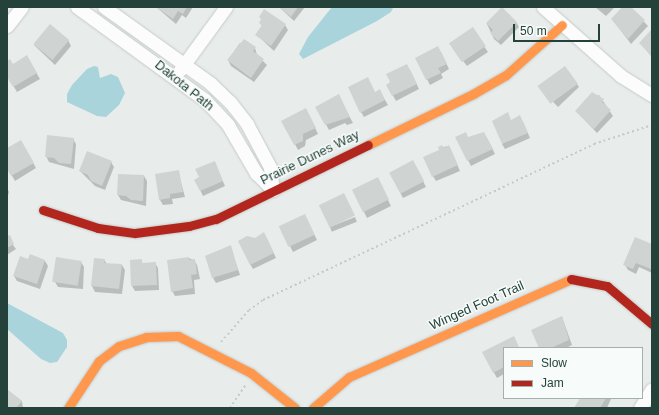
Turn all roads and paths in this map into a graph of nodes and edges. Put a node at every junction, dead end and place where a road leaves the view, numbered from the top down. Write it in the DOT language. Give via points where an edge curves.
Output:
graph roads {
  1 [pos="22,7"];
  2 [pos="77,7"];
  3 [pos="104,7"];
  4 [pos="226,7"];
  5 [pos="543,7"];
  6 [pos="562,25"];
  7 [pos="7,26"];
  8 [pos="184,64"];
  9 [pos="175,76"];
  10 [pos="652,96"];
  11 [pos="652,124"];
  12 [pos="273,190"];
  13 [pos="43,210"];
  14 [pos="652,324"];
  15 [pos="212,352"];
  16 [pos="253,375"];
  17 [pos="652,389"];
  18 [pos="68,408"];
  19 [pos="230,408"];
  20 [pos="295,408"];
  21 [pos="313,408"];
  22 [pos="640,408"];
  1 -- 7 [label="street"];
  2 -- 9 [label="street, Dakota Path"];
  3 -- 8 [label="street, Dakota Path"];
  4 -- 8 [label="street"];
  5 -- 6 [label="street"];
  6 -- 10 [label="street" via="621,76"];
  6 -- 12 [label="street, Prairie Dunes Way" via="506,75 473,94"];
  8 -- 9 [label="street"];
  8 -- 12 [label="street, Dakota Path" via="210,83 247,124 270,167"];
  9 -- 12 [label="street, Dakota Path" via="205,100 228,125 256,173"];
  11 -- 15 [label="path" via="594,144 263,300 249,310"];
  12 -- 13 [label="street, Prairie Dunes Way" via="216,219 189,226 135,233 98,228"];
  14 -- 21 [label="street, Winged Foot Trail" via="607,286 571,278 349,377"];
  15 -- 16 [label="street"];
  15 -- 18 [label="street" via="178,336 146,337 119,346 99,361"];
  16 -- 19 [label="path"];
  16 -- 20 [label="street"];
  17 -- 22 [label="street"];
}
